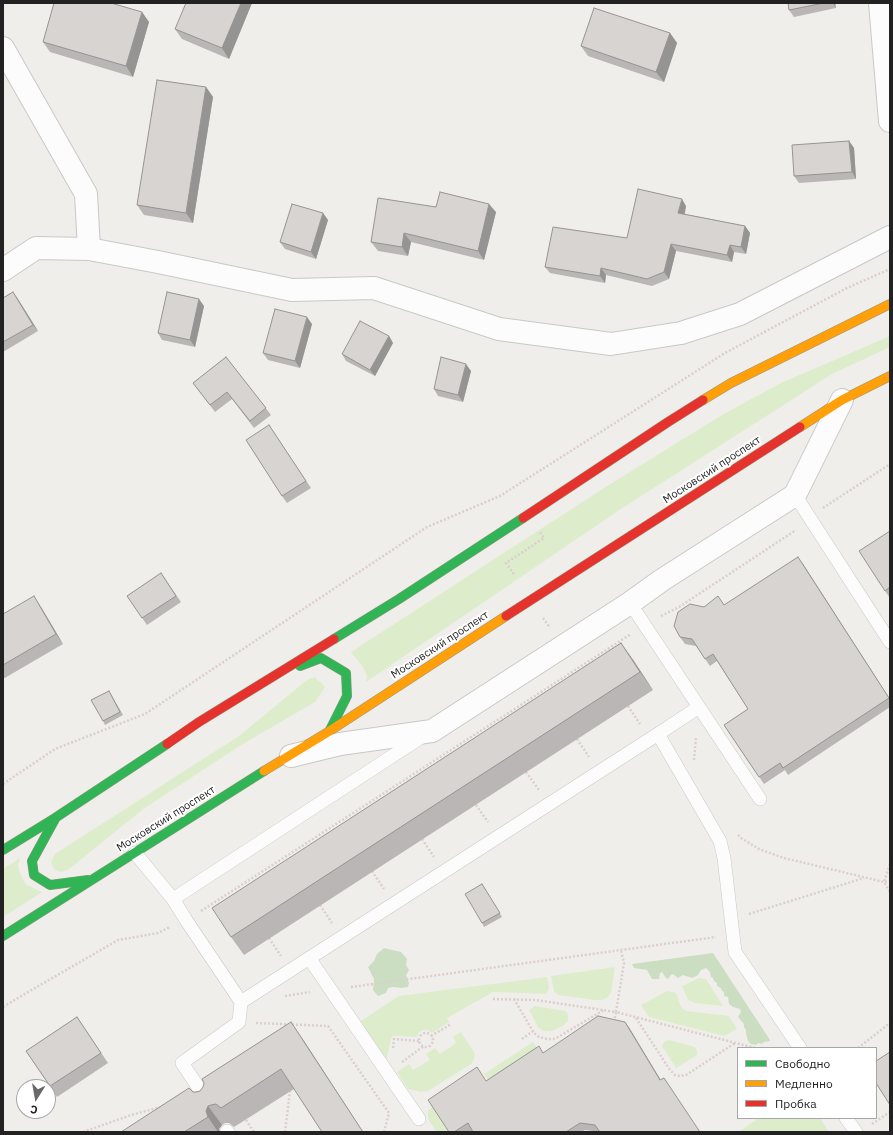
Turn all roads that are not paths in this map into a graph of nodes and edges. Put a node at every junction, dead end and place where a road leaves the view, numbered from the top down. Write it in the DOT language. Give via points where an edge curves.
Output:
graph roads {
  1 [pos="880,3"];
  2 [pos="3,48"];
  3 [pos="890,120"];
  4 [pos="890,237"];
  5 [pos="89,249"];
  6 [pos="3,270"];
  7 [pos="890,304"];
  8 [pos="890,376"];
  9 [pos="842,400"];
  10 [pos="795,495"];
  11 [pos="630,603"];
  12 [pos="890,642"];
  13 [pos="267,679"];
  14 [pos="699,707"];
  15 [pos="432,731"];
  16 [pos="328,732"];
  17 [pos="654,737"];
  18 [pos="284,758"];
  19 [pos="760,799"];
  20 [pos="55,818"];
  21 [pos="3,850"];
  22 [pos="135,853"];
  23 [pos="94,879"];
  24 [pos="173,899"];
  25 [pos="3,936"];
  26 [pos="309,958"];
  27 [pos="241,1002"];
  28 [pos="799,1047"];
  29 [pos="208,1103"];
  30 [pos="419,1119"];
  31 [pos="847,1119"];
  32 [pos="856,1132"];
  1 -- 3 [label="street"];
  2 -- 5 [label="street" via="86,194"];
  4 -- 5 [label="street" via="740,314 680,333 611,344 499,329 374,288 292,290"];
  5 -- 6 [label="street" via="36,248"];
  7 -- 13 [label="main road" via="731,383 399,599"];
  8 -- 9 [label="main road, Московский проспект"];
  9 -- 10 [label="street"];
  9 -- 16 [label="main road, Московский проспект"];
  10 -- 11 [label="street"];
  10 -- 12 [label="lane"];
  11 -- 14 [label="lane"];
  11 -- 15 [label="street"];
  13 -- 16 [label="main road" via="321,658 346,673 347,696"];
  13 -- 20 [label="main road"];
  14 -- 17 [label="lane"];
  14 -- 19 [label="lane"];
  15 -- 18 [label="street" via="340,744"];
  15 -- 24 [label="lane"];
  16 -- 18 [label="main road, Московский проспект"];
  17 -- 26 [label="lane"];
  17 -- 28 [label="lane" via="720,841 735,952"];
  18 -- 22 [label="main road, Московский проспект"];
  20 -- 21 [label="main road"];
  20 -- 23 [label="main road" via="32,861 34,875 50,884"];
  22 -- 23 [label="main road, Московский проспект"];
  22 -- 24 [label="lane"];
  23 -- 25 [label="main road, Московский проспект"];
  24 -- 27 [label="lane"];
  26 -- 27 [label="lane"];
  26 -- 30 [label="lane"];
  27 -- 29 [label="lane" via="239,1022 182,1063"];
  31 -- 32 [label="lane"];
}
